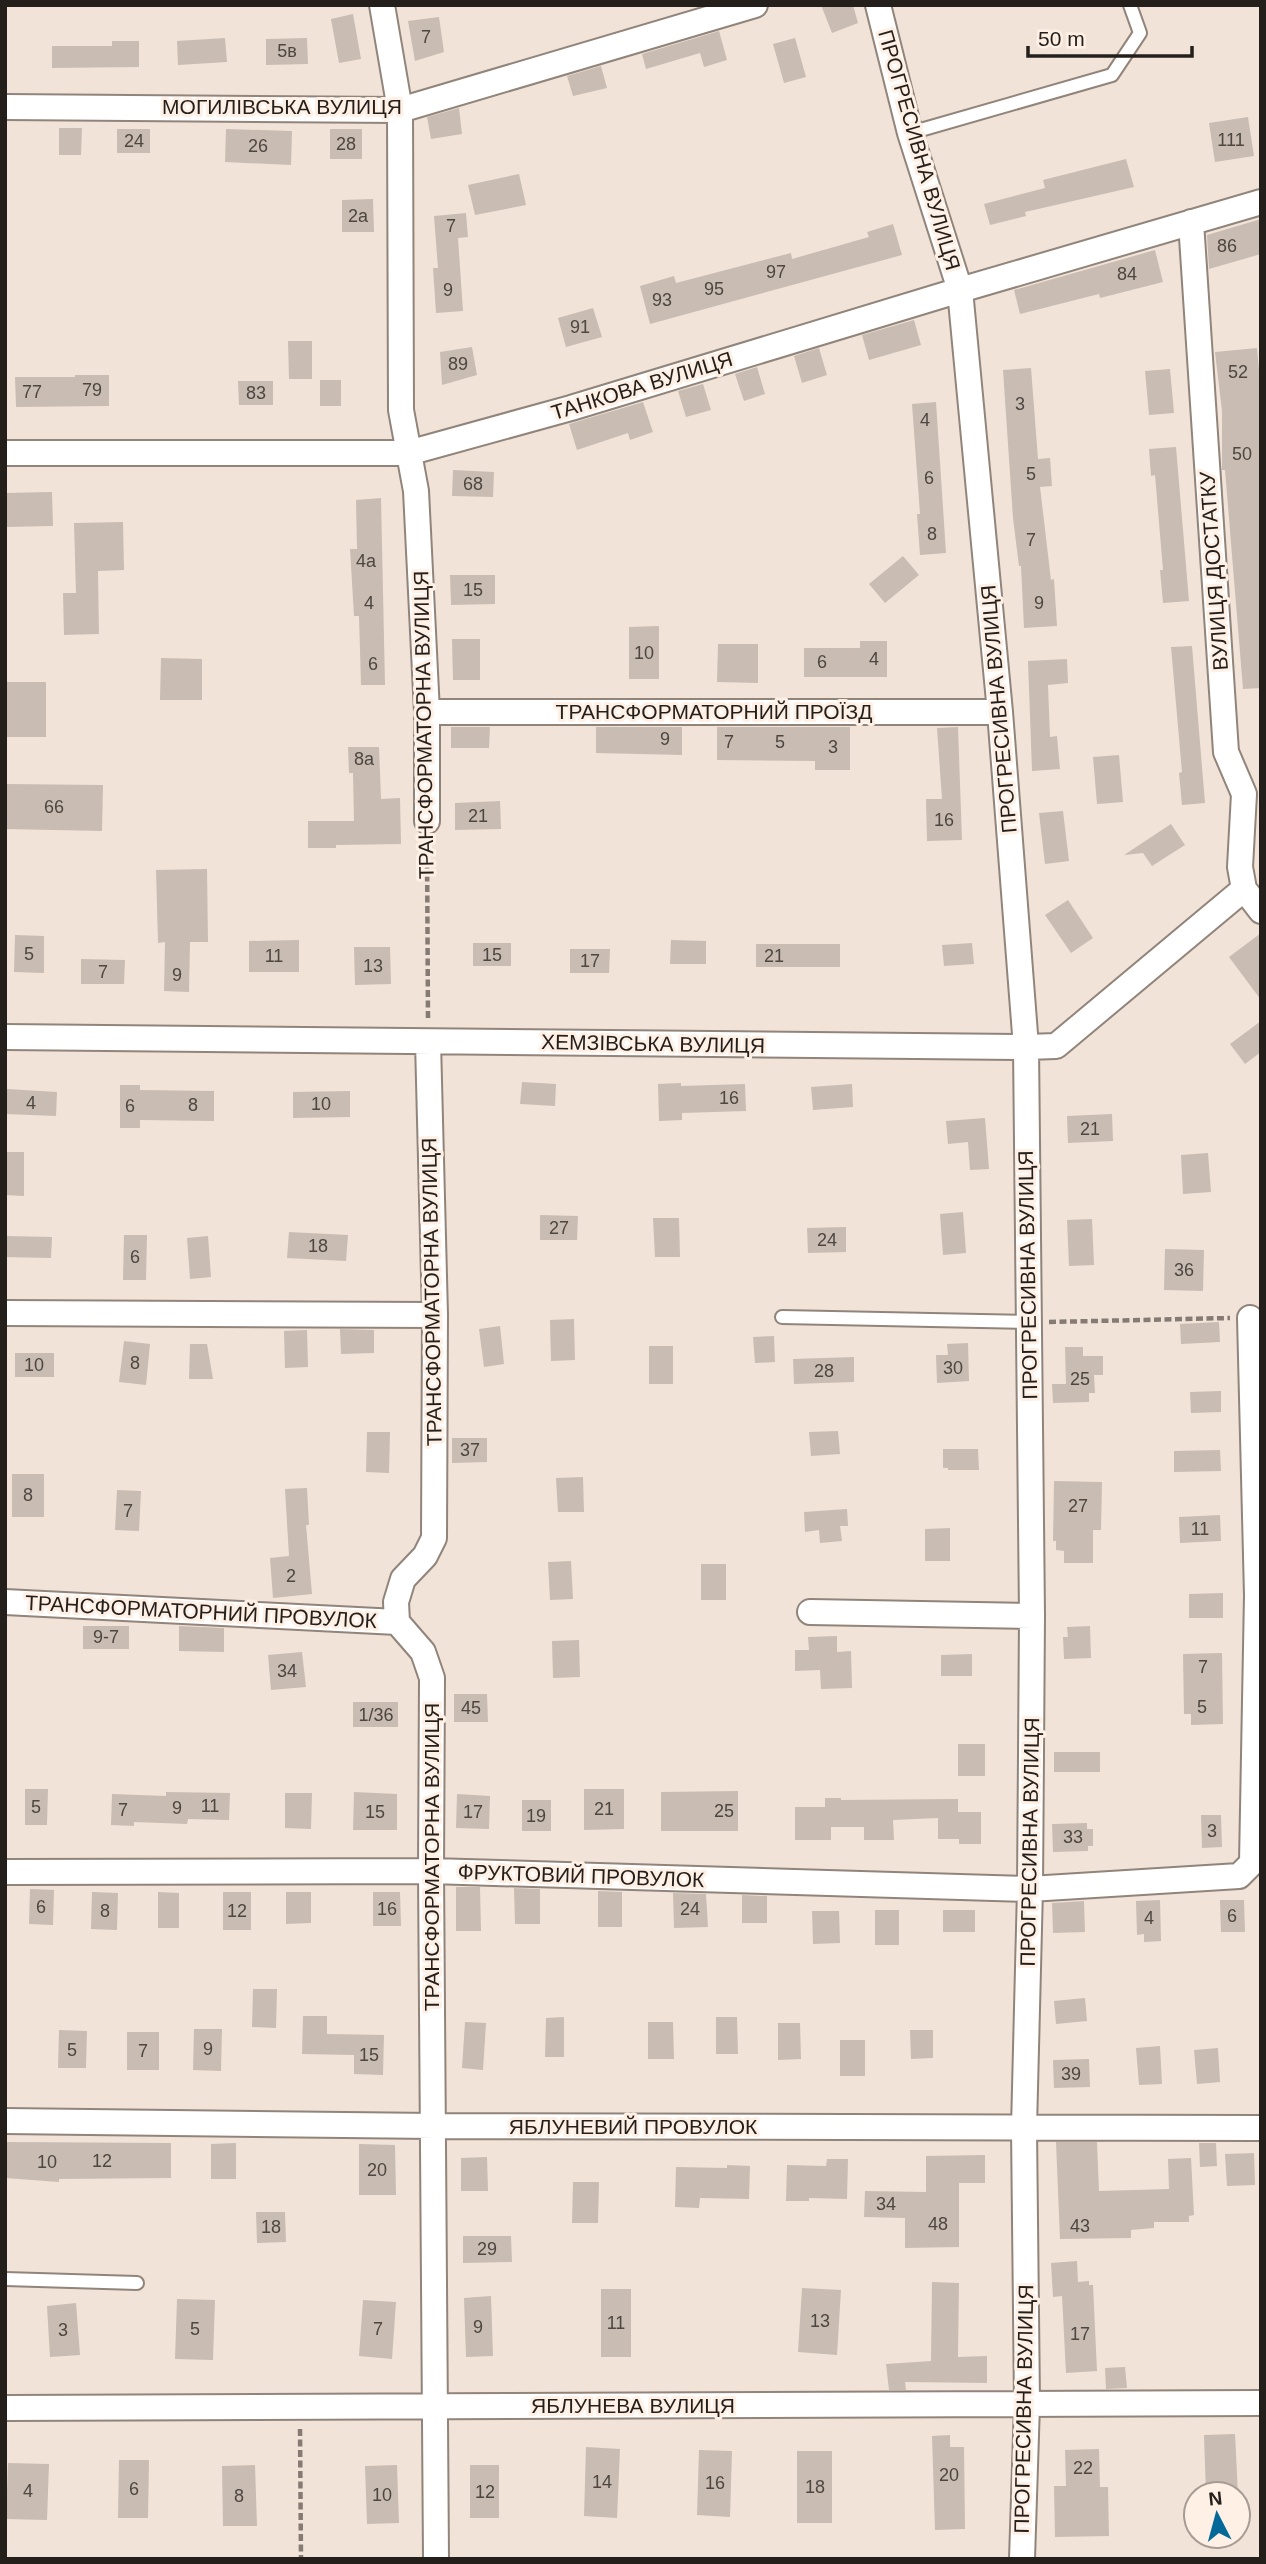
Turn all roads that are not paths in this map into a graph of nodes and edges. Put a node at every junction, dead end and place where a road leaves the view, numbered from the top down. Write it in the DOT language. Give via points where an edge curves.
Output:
graph roads {
  1 [pos="382,5"];
  2 [pos="755,5"];
  3 [pos="878,5"];
  4 [pos="1130,5"];
  5 [pos="5,107"];
  6 [pos="400,110"];
  7 [pos="910,133"];
  8 [pos="1261,202"];
  9 [pos="1191,222"];
  10 [pos="960,290"];
  11 [pos="5,453"];
  12 [pos="408,453"];
  13 [pos="427,712"];
  14 [pos="1000,712"];
  15 [pos="1252,792"];
  16 [pos="427,821"];
  17 [pos="1244,889"];
  18 [pos="1261,911"];
  19 [pos="5,1037"];
  20 [pos="428,1042"];
  21 [pos="1026,1047"];
  22 [pos="5,1313"];
  23 [pos="435,1315"];
  24 [pos="782,1317"];
  25 [pos="1250,1318"];
  26 [pos="1028,1322"];
  27 [pos="5,1602"];
  28 [pos="810,1612"];
  29 [pos="1032,1616"];
  30 [pos="397,1622"];
  31 [pos="5,1871"];
  32 [pos="431,1871"];
  33 [pos="1030,1889"];
  34 [pos="5,2121"];
  35 [pos="434,2126"];
  36 [pos="1024,2128"];
  37 [pos="1261,2128"];
  38 [pos="5,2279"];
  39 [pos="137,2283"];
  40 [pos="1261,2403"];
  41 [pos="1027,2404"];
  42 [pos="435,2407"];
  43 [pos="5,2408"];
  44 [pos="436,2559"];
  45 [pos="1022,2559"];
  1 -- 6 [label="street, ТРАНСФОРМАТОРНА ВУЛИЦЯ"];
  2 -- 6 [label="street, МОГИЛІВСЬКА ВУЛИЦЯ"];
  3 -- 7 [label="street, ПРОГРЕСИВНА ВУЛИЦЯ"];
  4 -- 7 [label="lane" via="1140,33 1112,75"];
  5 -- 6 [label="street, МОГИЛІВСЬКА ВУЛИЦЯ"];
  6 -- 12 [label="street, ТРАНСФОРМАТОРНА ВУЛИЦЯ" via="401,410"];
  7 -- 10 [label="street, ПРОГРЕСИВНА ВУЛИЦЯ"];
  8 -- 9 [label="street, ТАНКОВА ВУЛИЦЯ"];
  9 -- 10 [label="street, ТАНКОВА ВУЛИЦЯ"];
  9 -- 15 [label="street, ВУЛИЦЯ ДОСТАТКУ" via="1226,752"];
  10 -- 12 [label="street, ТАНКОВА ВУЛИЦЯ"];
  10 -- 14 [label="street, ПРОГРЕСИВНА ВУЛИЦЯ"];
  11 -- 12 [label="street, ТАНКОВА ВУЛИЦЯ"];
  12 -- 13 [label="street, ТРАНСФОРМАТОРНА ВУЛИЦЯ" via="416,491"];
  13 -- 14 [label="street, ТРАНСФОРМАТОРНИЙ ПРОЇЗД"];
  13 -- 16 [label="street, ТРАНСФОРМАТОРНА ВУЛИЦЯ"];
  14 -- 21 [label="street, ПРОГРЕСИВНА ВУЛИЦЯ"];
  15 -- 17 [label="street, ВУЛИЦЯ ДОСТАТКУ" via="1240,867"];
  17 -- 18 [label="street"];
  17 -- 21 [label="street, ХЕМЗІВСЬКА ВУЛИЦЯ" via="1056,1046"];
  19 -- 20 [label="street, ХЕМЗІВСЬКА ВУЛИЦЯ"];
  20 -- 21 [label="street, ХЕМЗІВСЬКА ВУЛИЦЯ"];
  20 -- 23 [label="street, ТРАНСФОРМАТОРНА ВУЛИЦЯ"];
  21 -- 26 [label="street, ПРОГРЕСИВНА ВУЛИЦЯ"];
  22 -- 23 [label="street"];
  23 -- 30 [label="street, ТРАНСФОРМАТОРНА ВУЛИЦЯ" via="434,1538 425,1556 403,1579 396,1602"];
  24 -- 26 [label="lane"];
  25 -- 33 [label="street, ФРУКТОВИЙ ПРОВУЛОК" via="1257,1595 1252,1863 1239,1876"];
  26 -- 29 [label="street, ПРОГРЕСИВНА ВУЛИЦЯ"];
  27 -- 30 [label="street, ТРАНСФОРМАТОРНИЙ ПРОВУЛОК"];
  28 -- 29 [label="street"];
  29 -- 33 [label="street, ПРОГРЕСИВНА ВУЛИЦЯ"];
  30 -- 32 [label="street, ТРАНСФОРМАТОРНА ВУЛИЦЯ" via="423,1652 432,1678"];
  31 -- 32 [label="street, ФРУКТОВИЙ ПРОВУЛОК"];
  32 -- 33 [label="street, ФРУКТОВИЙ ПРОВУЛОК"];
  32 -- 35 [label="street, ТРАНСФОРМАТОРНА ВУЛИЦЯ"];
  33 -- 36 [label="street, ПРОГРЕСИВНА ВУЛИЦЯ"];
  34 -- 35 [label="street, ЯБЛУНЕВИЙ ПРОВУЛОК"];
  35 -- 36 [label="street, ЯБЛУНЕВИЙ ПРОВУЛОК"];
  35 -- 42 [label="street, ТРАНСФОРМАТОРНА ВУЛИЦЯ"];
  36 -- 37 [label="street, ЯБЛУНЕВИЙ ПРОВУЛОК"];
  36 -- 41 [label="street, ПРОГРЕСИВНА ВУЛИЦЯ"];
  38 -- 39 [label="lane"];
  40 -- 41 [label="street, ЯБЛУНЕВА ВУЛИЦЯ"];
  41 -- 42 [label="street, ЯБЛУНЕВА ВУЛИЦЯ"];
  41 -- 45 [label="street, ПРОГРЕСИВНА ВУЛИЦЯ"];
  42 -- 43 [label="street, ЯБЛУНЕВА ВУЛИЦЯ"];
  42 -- 44 [label="street, ТРАНСФОРМАТОРНА ВУЛИЦЯ"];
}
